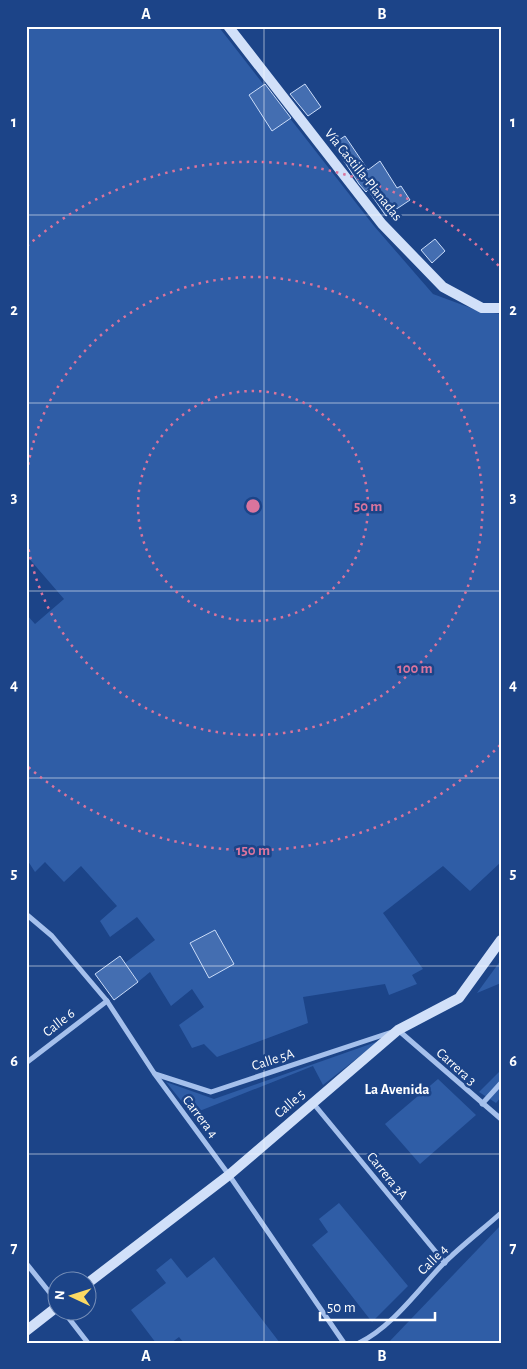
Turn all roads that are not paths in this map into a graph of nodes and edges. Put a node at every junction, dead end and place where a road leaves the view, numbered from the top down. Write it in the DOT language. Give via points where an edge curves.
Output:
graph roads {
  1 [pos="228,26"];
  2 [pos="501,308"];
  3 [pos="26,914"];
  4 [pos="501,940"];
  5 [pos="106,1001"];
  6 [pos="398,1030"];
  7 [pos="26,1063"];
  8 [pos="154,1073"];
  9 [pos="501,1083"];
  10 [pos="313,1103"];
  11 [pos="482,1104"];
  12 [pos="501,1118"];
  13 [pos="229,1174"];
  14 [pos="501,1213"];
  15 [pos="26,1263"];
  16 [pos="445,1263"];
  17 [pos="98,1275"];
  18 [pos="48,1292"];
  19 [pos="48,1313"];
  20 [pos="72,1322"];
  21 [pos="26,1331"];
  22 [pos="88,1343"];
  23 [pos="344,1343"];
  24 [pos="359,1343"];
  1 -- 2 [label="main road, Vía Castilla-Planadas" via="382,224 443,287 482,308"];
  3 -- 5 [label="street, Carrera 4" via="52,936"];
  4 -- 6 [label="main road, Calle 5" via="459,998"];
  5 -- 7 [label="street, Calle 6"];
  5 -- 8 [label="street, Carrera 4"];
  6 -- 8 [label="street, Calle 5A" via="211,1092"];
  6 -- 10 [label="main road, Calle 5"];
  6 -- 11 [label="street, Carrera 3"];
  8 -- 13 [label="street, Carrera 4"];
  9 -- 11 [label="street"];
  10 -- 13 [label="main road, Calle 5"];
  10 -- 16 [label="street, Carrera 3A"];
  11 -- 12 [label="street, Carrera 3"];
  13 -- 17 [label="main road, Calle 5"];
  13 -- 23 [label="street, Carrera 4"];
  14 -- 16 [label="street, Calle 4"];
  15 -- 18 [label="street"];
  16 -- 24 [label="street, Calle 4" via="372,1337"];
  19 -- 21 [label="main road"];
  20 -- 22 [label="street"];
}
